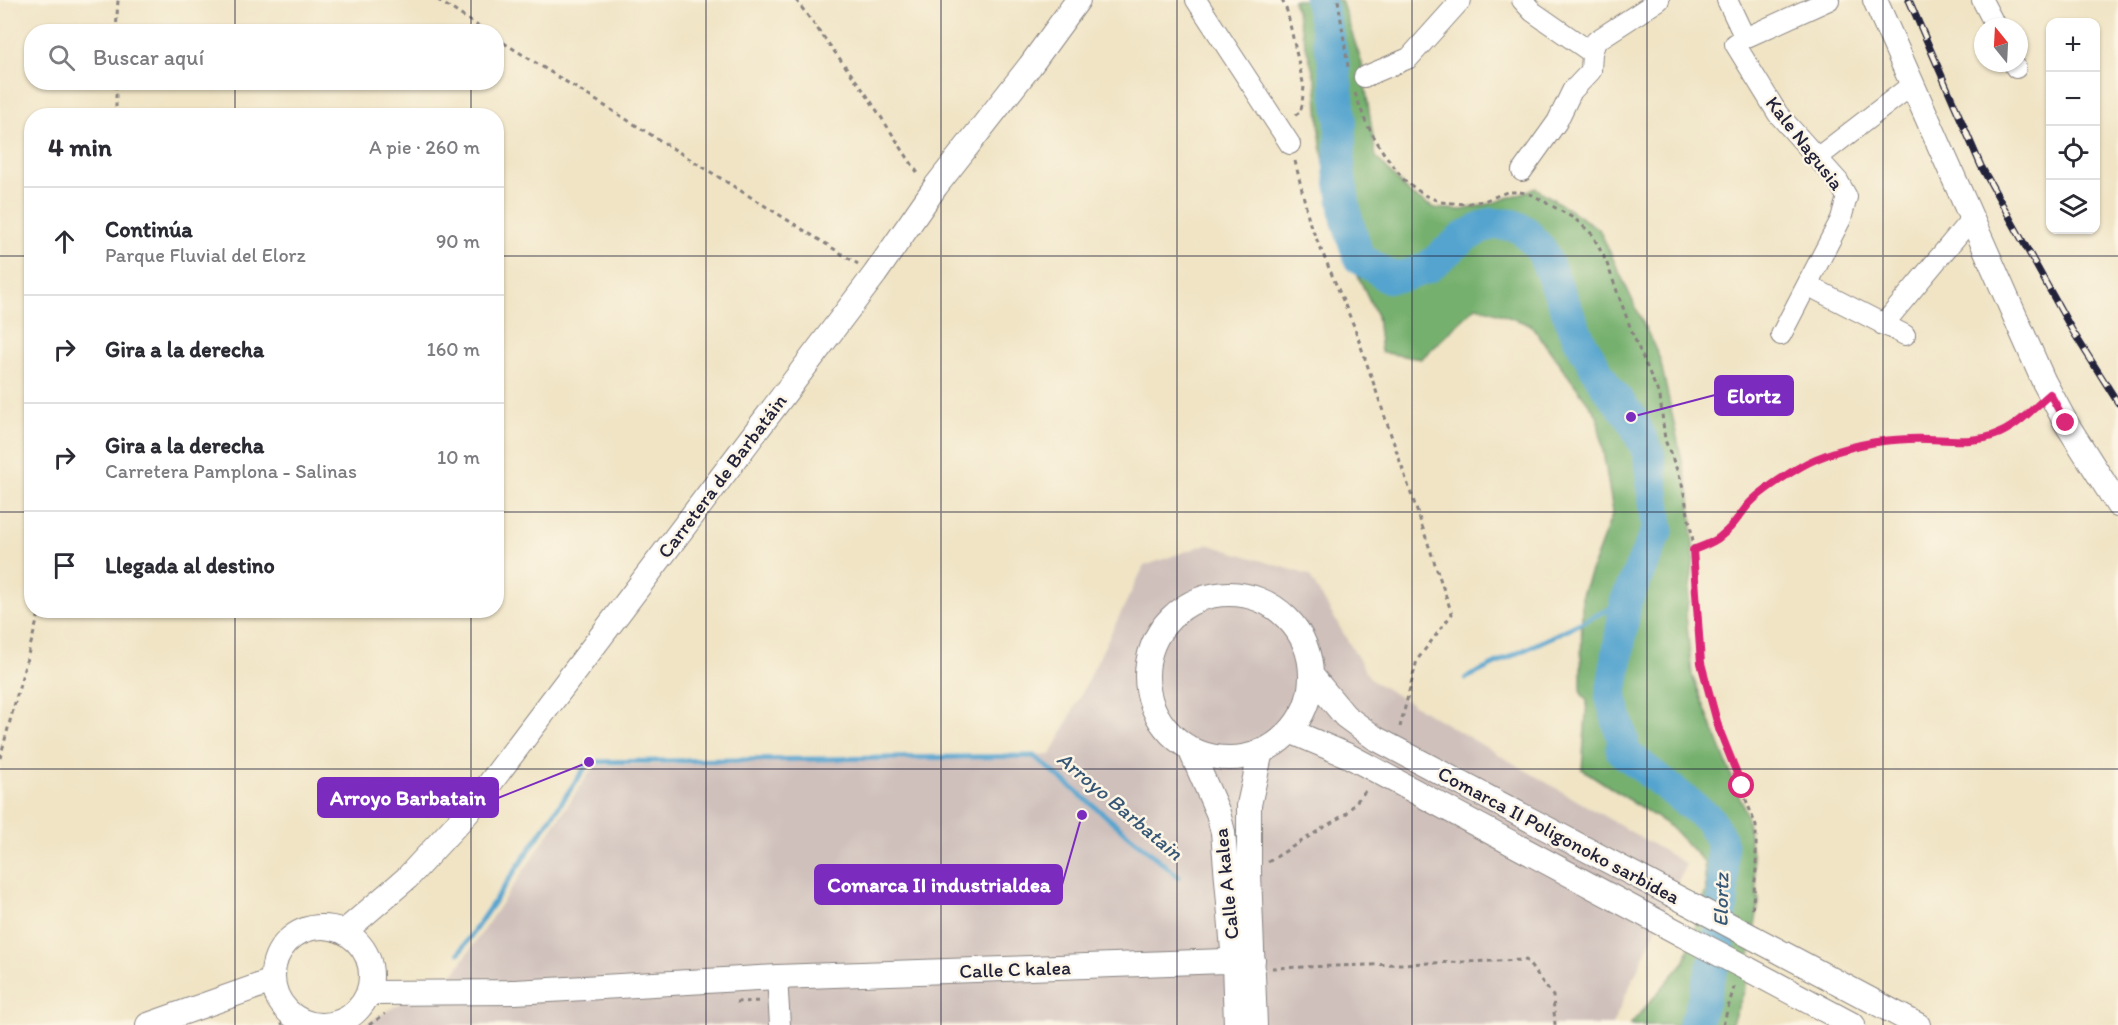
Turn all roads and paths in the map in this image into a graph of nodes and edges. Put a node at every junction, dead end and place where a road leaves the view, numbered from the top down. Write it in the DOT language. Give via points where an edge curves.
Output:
graph roads {
  1 [pos="118,0"];
  2 [pos="438,0"];
  3 [pos="796,0"];
  4 [pos="1078,0"];
  5 [pos="1196,0"];
  6 [pos="1282,0"];
  7 [pos="1338,0"];
  8 [pos="1461,0"];
  9 [pos="1522,0"];
  10 [pos="1727,0"];
  11 [pos="1829,0"];
  12 [pos="1875,0"];
  13 [pos="1982,0"];
  14 [pos="1654,1"];
  15 [pos="1991,18"];
  16 [pos="116,24"];
  17 [pos="475,24"];
  18 [pos="1745,38"];
  19 [pos="504,43"];
  20 [pos="1592,53"];
  21 [pos="1356,82"];
  22 [pos="1913,84"];
  23 [pos="116,90"];
  24 [pos="116,108"];
  25 [pos="1285,136"];
  26 [pos="1817,158"];
  27 [pos="1522,171"];
  28 [pos="936,186"];
  29 [pos="1972,218"];
  30 [pos="875,274"];
  31 [pos="1807,285"];
  32 [pos="1883,325"];
  33 [pos="1782,335"];
  34 [pos="1905,335"];
  35 [pos="2050,394"];
  36 [pos="2118,505"];
  37 [pos="1693,550"];
  38 [pos="38,618"];
  39 [pos="1311,675"];
  40 [pos="1400,727"];
  41 [pos="1290,731"];
  42 [pos="1190,749"];
  43 [pos="1261,751"];
  44 [pos="0,758"];
  45 [pos="1366,790"];
  46 [pos="1249,874"];
  47 [pos="1752,927"];
  48 [pos="344,932"];
  49 [pos="1243,961"];
  50 [pos="1741,975"];
  51 [pos="777,976"];
  52 [pos="272,981"];
  53 [pos="370,993"];
  54 [pos="288,1018"];
  55 [pos="148,1025"];
  56 [pos="323,1025"];
  57 [pos="780,1025"];
  58 [pos="1236,1025"];
  59 [pos="1255,1025"];
  60 [pos="1555,1025"];
  61 [pos="1723,1025"];
  62 [pos="1854,1025"];
  63 [pos="1918,1025"];
  1 -- 16 [label="path"];
  2 -- 17 [label="path"];
  3 -- 28 [label="path" via="866,94 918,174"];
  4 -- 28 [label="street, Carretera de Barbatáin"];
  5 -- 25 [label="street"];
  6 -- 25 [label="path" via="1304,87 1300,111"];
  7 -- 21 [label="path"];
  8 -- 21 [label="street" via="1409,58"];
  9 -- 20 [label="street"];
  10 -- 18 [label="street, Kale Nagusia"];
  11 -- 18 [label="street"];
  12 -- 22 [label="street"];
  13 -- 15 [label="street"];
  14 -- 20 [label="street" via="1596,41"];
  18 -- 26 [label="street, Kale Nagusia" via="1735,44 1778,114"];
  19 -- 30 [label="path"];
  20 -- 27 [label="street" via="1591,71 1572,91 1557,122"];
  21 -- 37 [label="path" via="1366,123 1383,152 1404,180 1424,195 1441,202 1464,204 1507,192 1533,195 1575,219 1592,234 1660,397 1665,440 1681,480"];
  22 -- 26 [label="street"];
  22 -- 29 [label="street"];
  23 -- 24 [label="path"];
  25 -- 40 [label="path" via="1310,224 1354,326 1452,614 1417,660"];
  26 -- 31 [label="street, Kale Nagusia" via="1847,197 1841,219"];
  28 -- 30 [label="street, Carretera de Barbatáin"];
  29 -- 32 [label="street"];
  29 -- 35 [label="street"];
  30 -- 48 [label="street, Carretera de Barbatáin" via="469,811 407,878"];
  31 -- 32 [label="street"];
  31 -- 33 [label="street"];
  32 -- 34 [label="street"];
  35 -- 36 [label="street"];
  35 -- 37 [label="path" via="2001,433 1978,440 1886,440 1814,460 1749,504 1720,538"];
  37 -- 47 [label="path" via="1701,663 1719,729 1756,826"];
  38 -- 44 [label="path"];
  39 -- 41 [label="street" via="1309,695"];
  39 -- 42 [label="street" via="1307,649 1294,625 1275,607 1251,596 1224,593 1198,599 1175,613 1158,633 1148,658 1146,685 1154,711 1168,732"];
  39 -- 47 [label="street, Comarca II Poligonoko sarbidea, bridge" via="1344,716 1375,738 1688,903"];
  41 -- 43 [label="street"];
  41 -- 50 [label="street, Comarca II Poligonoko sarbidea, bridge" via="1349,756 1681,934"];
  42 -- 43 [label="street" via="1213,757 1238,758"];
  42 -- 49 [label="street, Calle A kalea" via="1223,832"];
  43 -- 46 [label="street, Calle A kalea" via="1249,805"];
  45 -- 46 [label="path" via="1347,813"];
  46 -- 49 [label="street, Calle A kalea"];
  47 -- 63 [label="street, Comarca II Poligonoko sarbidea"];
  48 -- 52 [label="street" via="315,927 288,940 278,952"];
  48 -- 53 [label="street" via="366,955"];
  49 -- 51 [label="street, Calle C kalea"];
  49 -- 58 [label="street, Calle A kalea"];
  49 -- 59 [label="street, Calle A kalea"];
  49 -- 60 [label="path" via="1275,969 1526,960 1553,996"];
  50 -- 61 [label="path"];
  50 -- 62 [label="street, Comarca II Poligonoko sarbidea"];
  51 -- 53 [label="street, Calle C kalea" via="515,992"];
  51 -- 57 [label="street"];
  52 -- 54 [label="street"];
  52 -- 55 [label="street"];
  53 -- 56 [label="street" via="353,1014"];
  54 -- 56 [label="street"];
}
